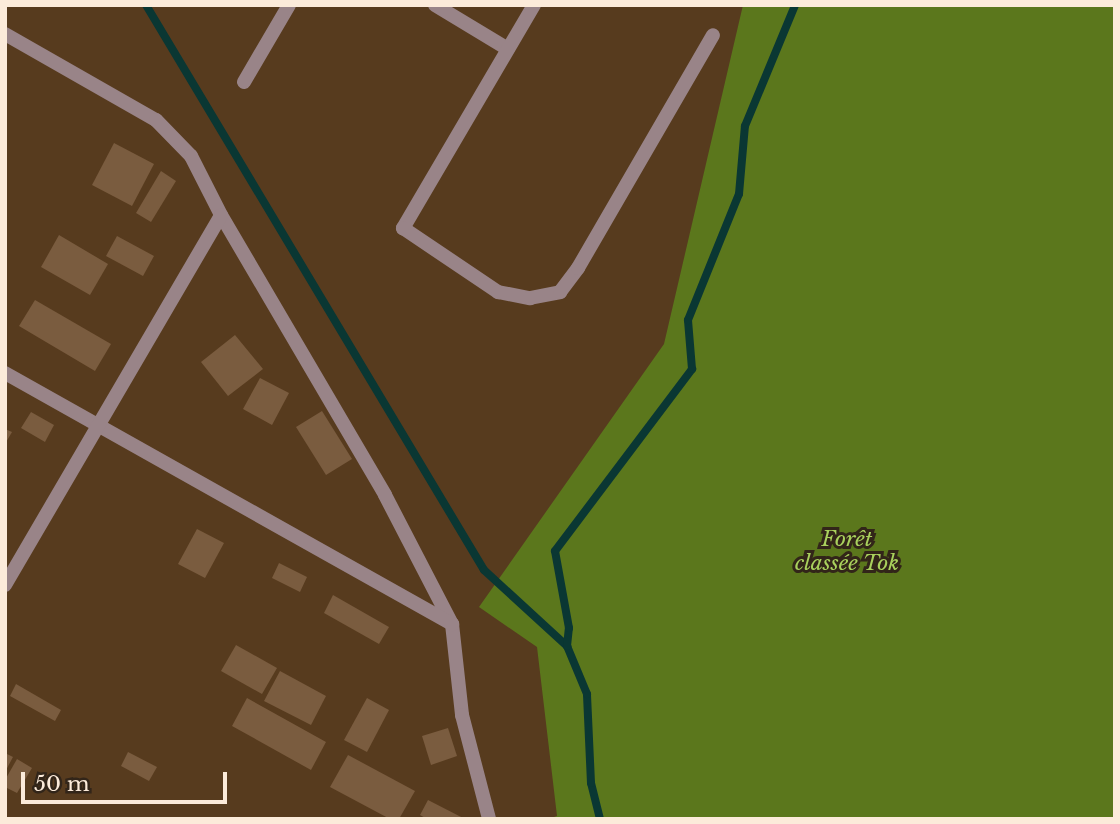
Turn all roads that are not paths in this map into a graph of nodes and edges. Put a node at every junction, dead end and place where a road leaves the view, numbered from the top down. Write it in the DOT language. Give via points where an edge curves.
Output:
graph roads {
  1 [pos="289,5"];
  2 [pos="435,5"];
  3 [pos="534,5"];
  4 [pos="5,34"];
  5 [pos="713,35"];
  6 [pos="508,49"];
  7 [pos="244,82"];
  8 [pos="221,215"];
  9 [pos="5,373"];
  10 [pos="98,426"];
  11 [pos="5,585"];
  12 [pos="452,624"];
  13 [pos="489,819"];
  1 -- 7 [label="street"];
  2 -- 6 [label="street"];
  3 -- 6 [label="street"];
  4 -- 8 [label="street" via="156,120 191,156"];
  5 -- 6 [label="street" via="578,268 561,292 530,298 498,292 403,228"];
  8 -- 10 [label="street"];
  8 -- 12 [label="street" via="385,495"];
  9 -- 10 [label="street"];
  10 -- 11 [label="street"];
  10 -- 12 [label="street"];
  12 -- 13 [label="street" via="462,715"];
}
